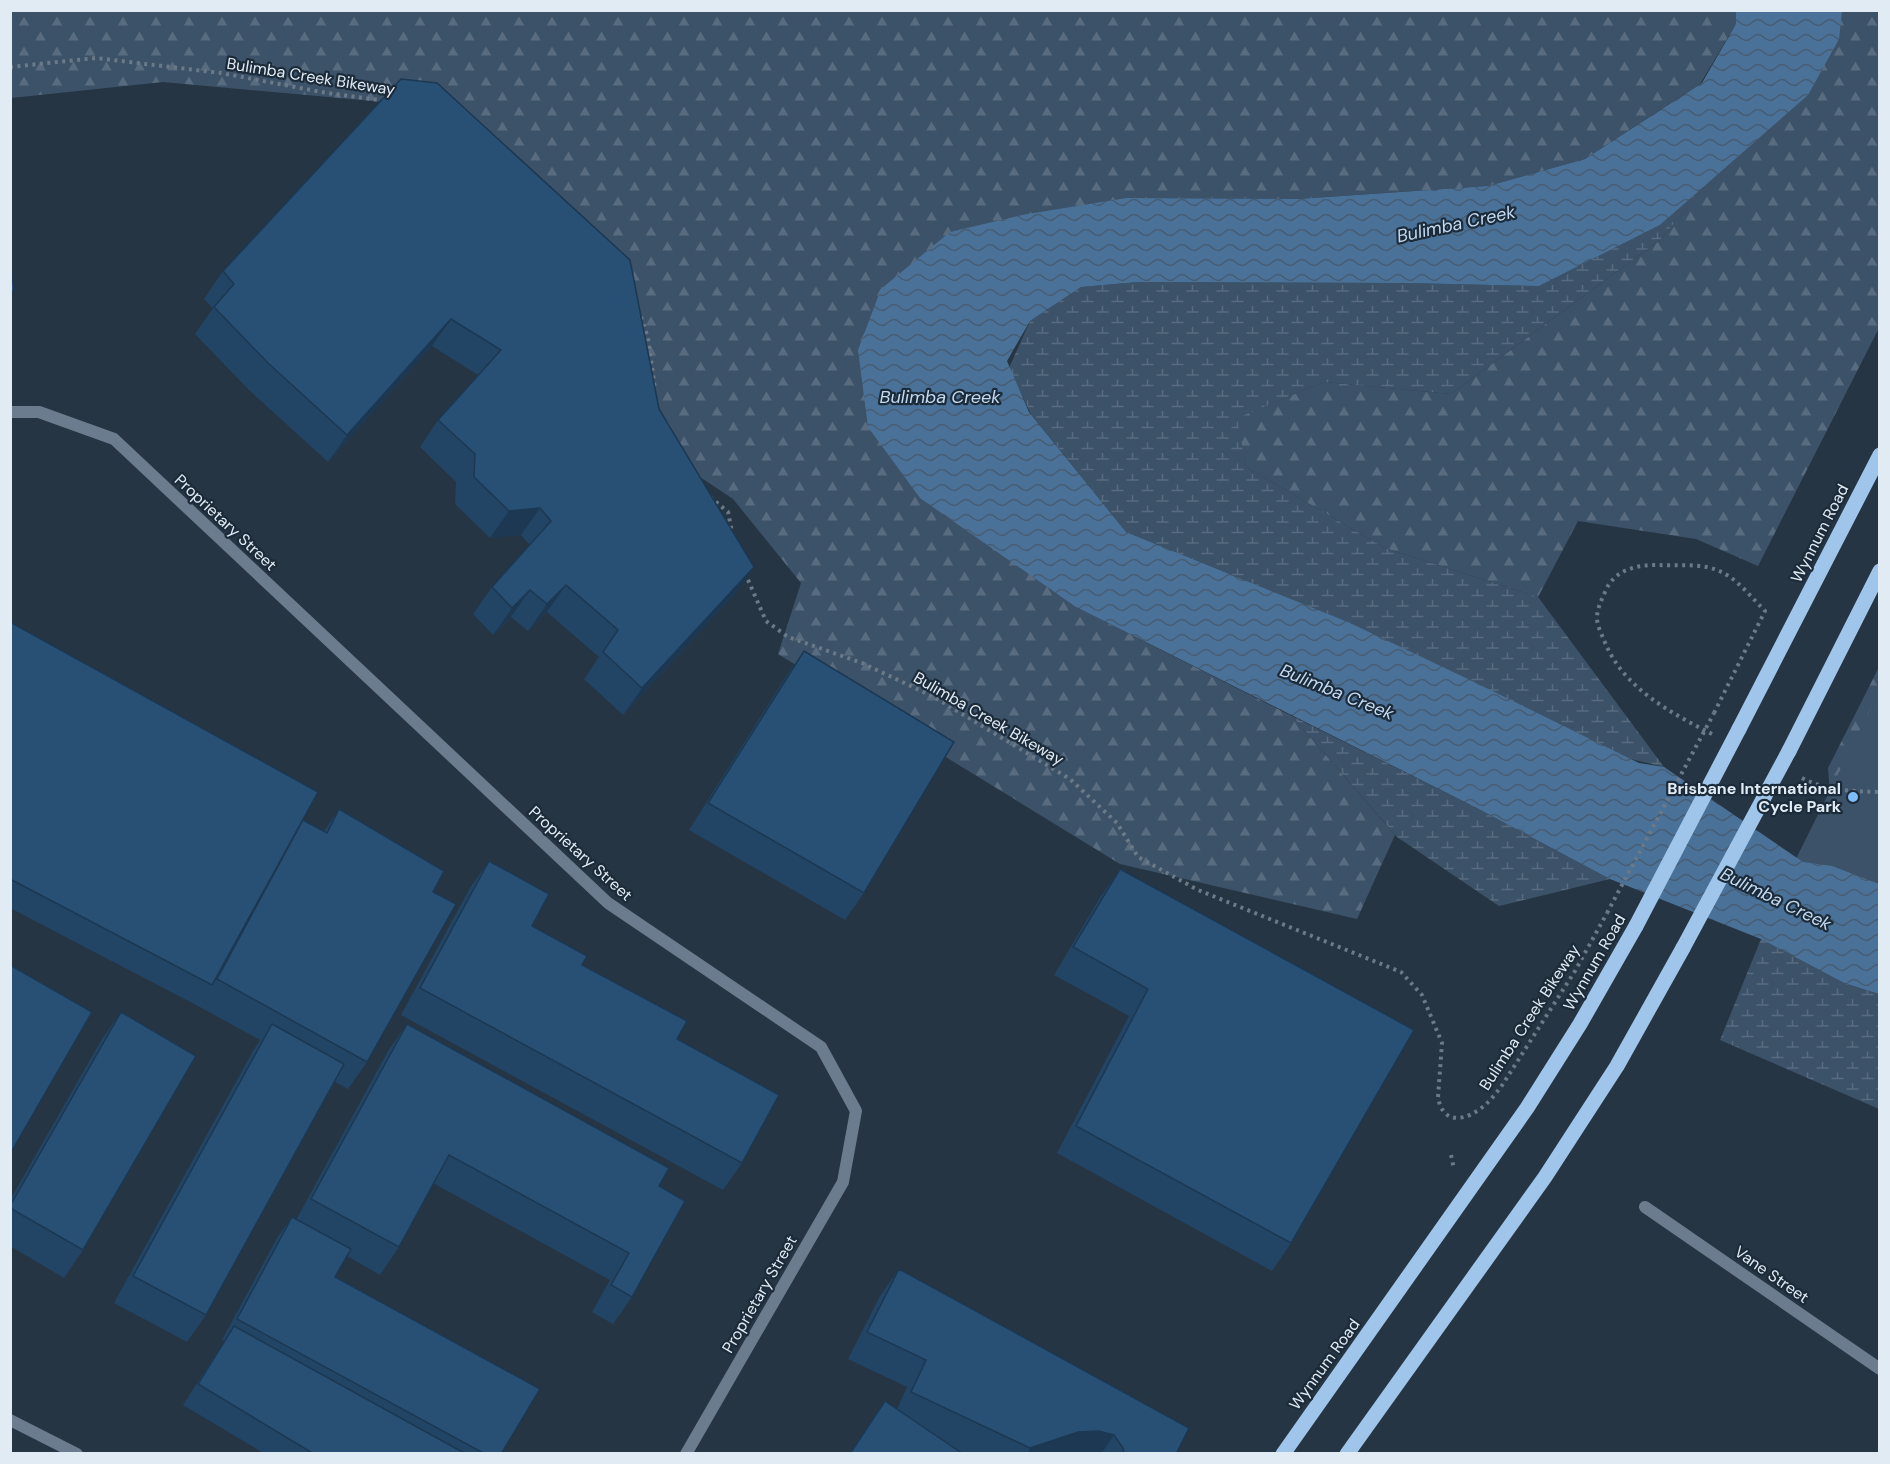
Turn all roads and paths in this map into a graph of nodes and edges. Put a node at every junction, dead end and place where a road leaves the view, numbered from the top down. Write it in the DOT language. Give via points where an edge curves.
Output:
graph roads {
  1 [pos="10,68"];
  2 [pos="395,103"];
  3 [pos="638,309"];
  4 [pos="655,390"];
  5 [pos="10,412"];
  6 [pos="1880,455"];
  7 [pos="702,490"];
  8 [pos="733,534"];
  9 [pos="742,566"];
  10 [pos="1880,571"];
  11 [pos="1714,735"];
  12 [pos="1794,775"];
  13 [pos="1880,792"];
  14 [pos="1645,1207"];
  15 [pos="1880,1369"];
  16 [pos="10,1420"];
  17 [pos="77,1454"];
  18 [pos="686,1454"];
  19 [pos="1283,1454"];
  20 [pos="1347,1454"];
  1 -- 2 [label="path, Bulimba Creek Bikeway" via="96,58 221,73"];
  3 -- 4 [label="path" via="648,338"];
  5 -- 18 [label="street, Proprietary Street" via="39,412 114,439 608,903 821,1047 856,1111 843,1182"];
  6 -- 19 [label="main road, Wynnum Road, bridge" via="1636,926 1580,1024 1527,1108"];
  7 -- 8 [label="path" via="728,512"];
  9 -- 11 [label="path, Bulimba Creek Bikeway, bridge" via="766,621 788,637 862,663 934,697 1070,778 1117,823 1138,857 1198,890 1401,972 1422,995 1442,1043 1438,1097 1443,1112 1450,1117 1473,1114 1487,1104 1575,971 1607,913 1714,713 1765,611 1741,586 1715,569 1648,565 1618,574 1609,582 1598,609 1597,621 1607,649 1643,692 1674,715"];
  10 -- 20 [label="main road, bridge" via="1789,751 1617,1066 1545,1177"];
  12 -- 13 [label="path" via="1833,790"];
  14 -- 15 [label="street, Vane Street"];
  16 -- 17 [label="street"];
}
